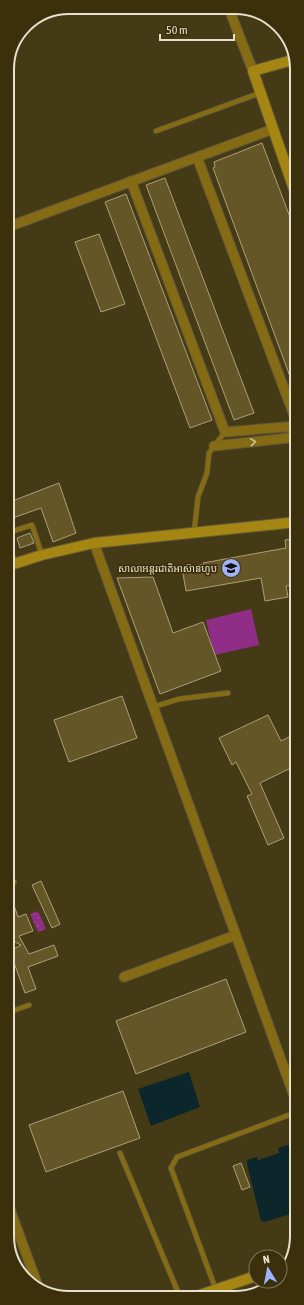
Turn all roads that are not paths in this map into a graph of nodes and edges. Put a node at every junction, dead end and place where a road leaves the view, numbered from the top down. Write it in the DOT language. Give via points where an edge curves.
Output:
graph roads {
  1 [pos="231,14"];
  2 [pos="290,61"];
  3 [pos="253,71"];
  4 [pos="260,93"];
  5 [pos="273,129"];
  6 [pos="156,131"];
  7 [pos="197,157"];
  8 [pos="290,178"];
  9 [pos="131,182"];
  10 [pos="14,225"];
  11 [pos="290,406"];
  12 [pos="290,426"];
  13 [pos="225,432"];
  14 [pos="290,438"];
  15 [pos="214,446"];
  16 [pos="290,523"];
  17 [pos="14,531"];
  18 [pos="194,533"];
  19 [pos="94,543"];
  20 [pos="42,555"];
  21 [pos="14,564"];
  22 [pos="228,693"];
  23 [pos="154,707"];
  24 [pos="236,935"];
  25 [pos="124,977"];
  26 [pos="29,1005"];
  27 [pos="14,1011"];
  28 [pos="290,1085"];
  29 [pos="290,1115"];
  30 [pos="120,1153"];
  31 [pos="14,1220"];
  32 [pos="248,1279"];
  33 [pos="36,1280"];
  34 [pos="216,1290"];
  35 [pos="178,1291"];
  36 [pos="213,1291"];
  1 -- 3 [label="street"];
  2 -- 3 [label="street"];
  3 -- 4 [label="street"];
  4 -- 5 [label="street"];
  4 -- 6 [label="lane"];
  5 -- 7 [label="street"];
  5 -- 8 [label="street"];
  7 -- 9 [label="street"];
  7 -- 11 [label="street"];
  9 -- 10 [label="street"];
  9 -- 13 [label="street"];
  12 -- 13 [label="street"];
  13 -- 15 [label="lane"];
  15 -- 14 [label="street, one-way"];
  15 -- 18 [label="lane" via="209,453 207,473 198,497"];
  16 -- 18 [label="street"];
  17 -- 20 [label="lane" via="32,525"];
  18 -- 19 [label="street"];
  19 -- 20 [label="street"];
  19 -- 23 [label="street"];
  20 -- 21 [label="street"];
  22 -- 23 [label="lane" via="180,699"];
  23 -- 24 [label="street"];
  24 -- 25 [label="street"];
  24 -- 28 [label="street"];
  26 -- 27 [label="lane"];
  29 -- 34 [label="lane" via="177,1157 171,1168"];
  30 -- 35 [label="lane"];
  31 -- 33 [label="street"];
  32 -- 34 [label="street"];
  34 -- 36 [label="street"];
}
